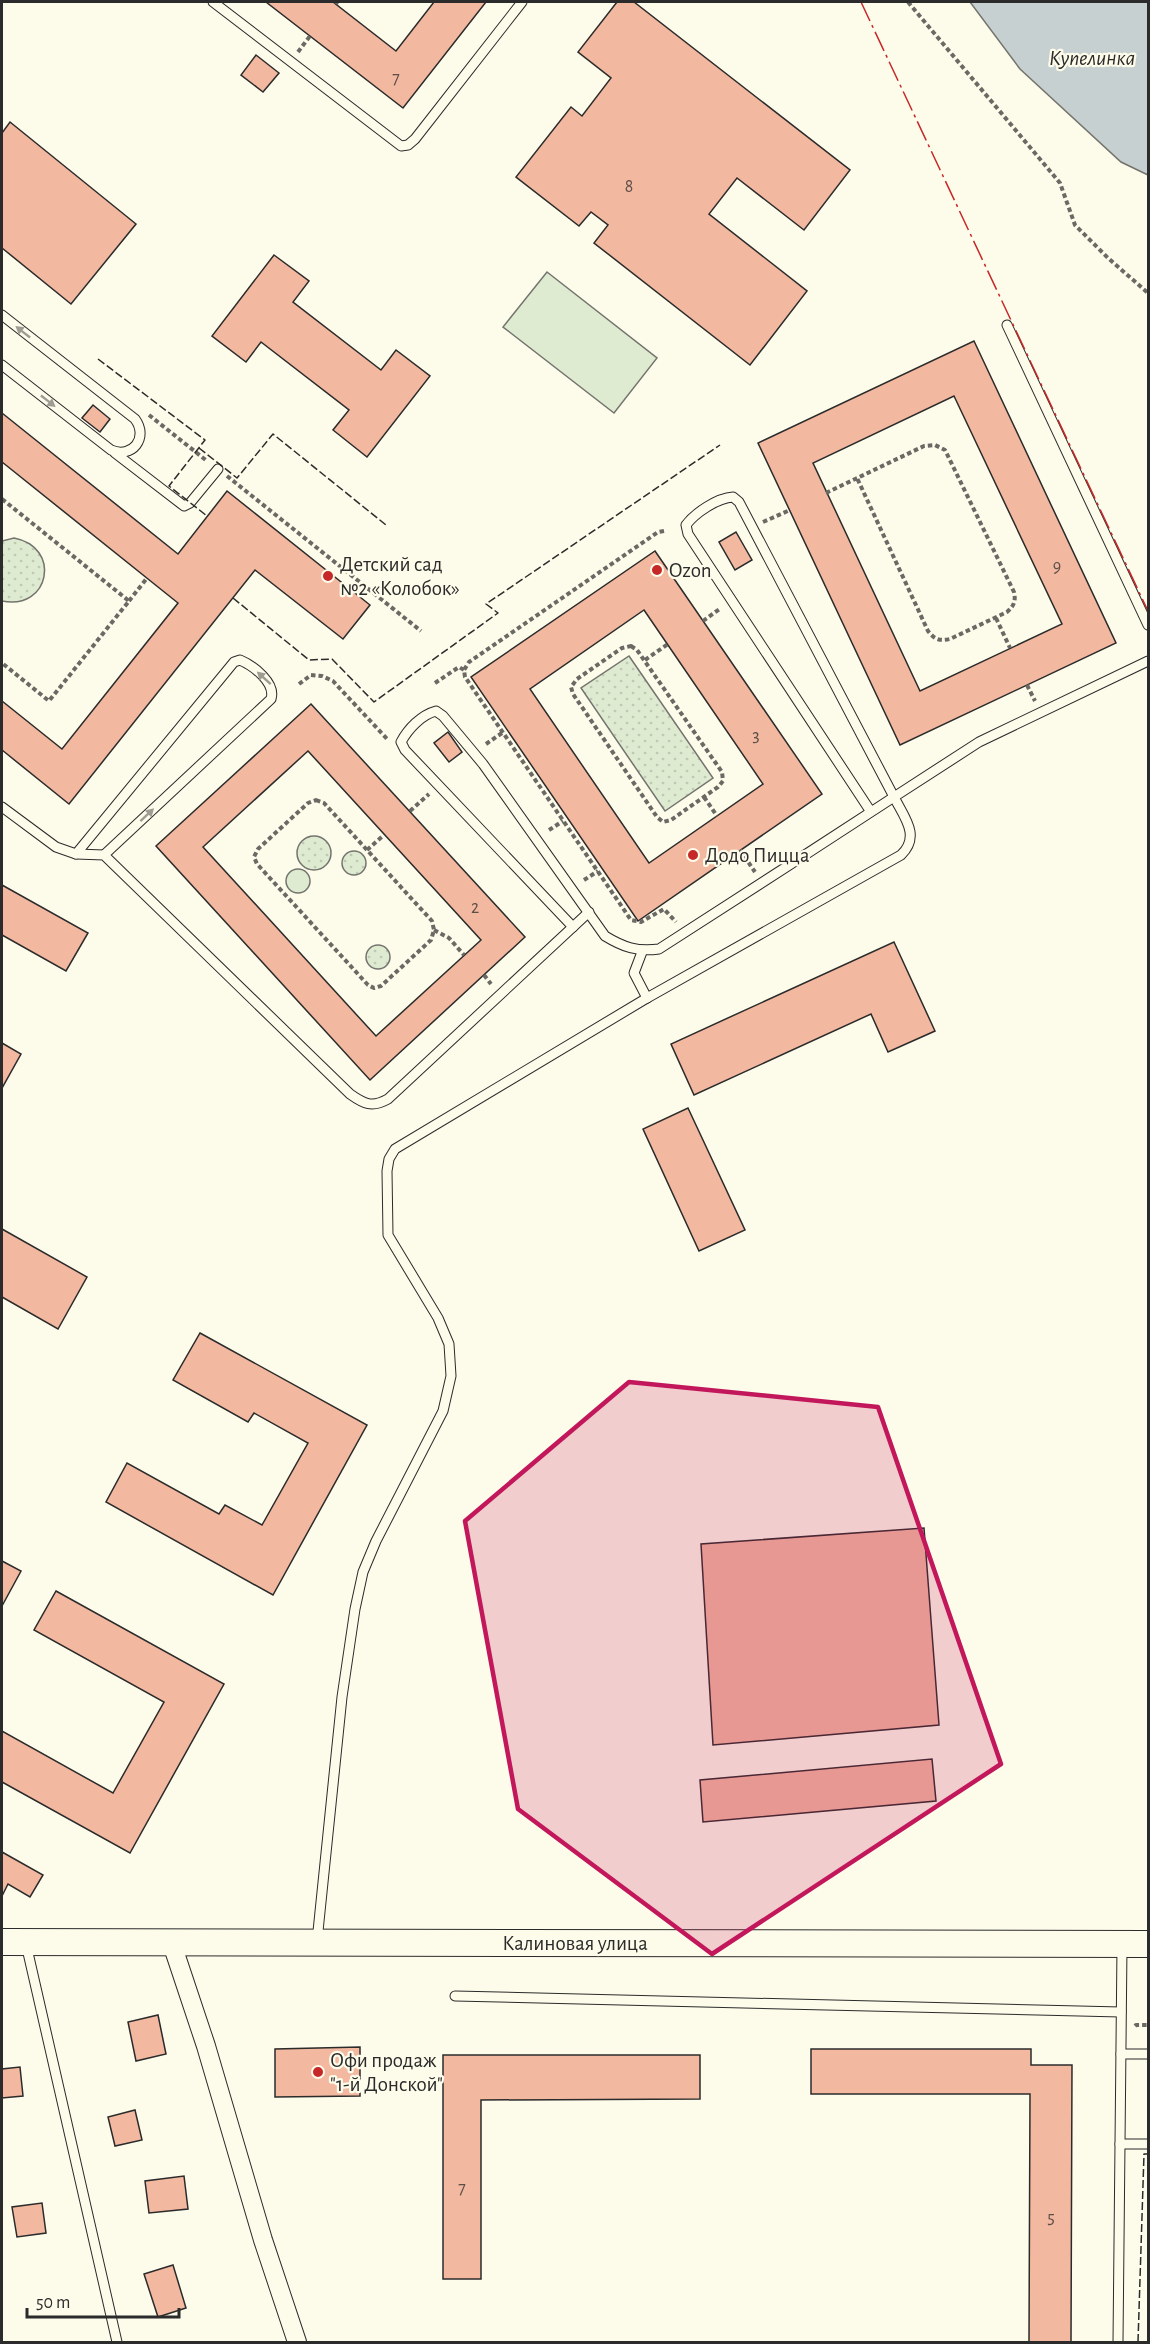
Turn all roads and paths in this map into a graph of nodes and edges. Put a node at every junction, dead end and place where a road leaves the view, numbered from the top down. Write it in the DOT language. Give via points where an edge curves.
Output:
graph roads {
  1 [pos="213,2"];
  2 [pos="522,2"];
  3 [pos="908,2"];
  4 [pos="1149,293"];
  5 [pos="2,315"];
  6 [pos="1007,325"];
  7 [pos="2,365"];
  8 [pos="125,411"];
  9 [pos="111,450"];
  10 [pos="218,469"];
  11 [pos="856,478"];
  12 [pos="826,493"];
  13 [pos="2,499"];
  14 [pos="790,510"];
  15 [pos="753,527"];
  16 [pos="664,531"];
  17 [pos="147,578"];
  18 [pos="129,601"];
  19 [pos="721,608"];
  20 [pos="996,618"];
  21 [pos="703,621"];
  22 [pos="1149,625"];
  23 [pos="421,631"];
  24 [pos="668,644"];
  25 [pos="1010,648"];
  26 [pos="645,660"];
  27 [pos="1149,662"];
  28 [pos="2,663"];
  29 [pos="464,670"];
  30 [pos="435,683"];
  31 [pos="299,684"];
  32 [pos="503,732"];
  33 [pos="401,742"];
  34 [pos="486,744"];
  35 [pos="438,785"];
  36 [pos="704,797"];
  37 [pos="894,797"];
  38 [pos="2,807"];
  39 [pos="410,811"];
  40 [pos="872,812"];
  41 [pos="717,816"];
  42 [pos="563,821"];
  43 [pos="549,830"];
  44 [pos="384,835"];
  45 [pos="367,850"];
  46 [pos="740,850"];
  47 [pos="76,854"];
  48 [pos="104,855"];
  49 [pos="598,871"];
  50 [pos="584,880"];
  51 [pos="762,882"];
  52 [pos="589,912"];
  53 [pos="676,923"];
  54 [pos="573,927"];
  55 [pos="434,930"];
  56 [pos="642,951"];
  57 [pos="464,955"];
  58 [pos="648,998"];
  59 [pos="14,1943"];
  60 [pos="316,1943"];
  61 [pos="172,1944"];
  62 [pos="1122,1944"];
  63 [pos="1149,1944"];
  64 [pos="454,1996"];
  65 [pos="1121,2012"];
  66 [pos="1121,2054"];
  67 [pos="1149,2054"];
  68 [pos="1120,2144"];
  69 [pos="1149,2144"];
  70 [pos="117,2343"];
  71 [pos="297,2343"];
  72 [pos="1118,2343"];
  1 -- 2 [label="lane" via="401,146 416,139"];
  3 -- 4 [label="path" via="1060,183 1076,225"];
  8 -- 5 [label="lane, one-way"];
  6 -- 22 [label="lane"];
  7 -- 9 [label="lane, one-way"];
  8 -- 9 [label="lane" via="141,427 141,434 128,452 119,454"];
  8 -- 10 [label="path" via="133,402"];
  9 -- 10 [label="lane" via="184,506"];
  10 -- 23 [label="path"];
  11 -- 12 [label="path"];
  11 -- 20 [label="path" via="934,638 951,639"];
  11 -- 20 [label="path" via="924,446 935,445 945,450 1014,592 1014,607"];
  13 -- 18 [label="path"];
  14 -- 15 [label="path"];
  15 -- 37 [label="lane"];
  15 -- 40 [label="lane" via="733,497 726,497 692,517 686,525 688,534"];
  16 -- 29 [label="path" via="479,655"];
  17 -- 18 [label="path"];
  18 -- 28 [label="path" via="49,701"];
  19 -- 21 [label="path"];
  20 -- 25 [label="path"];
  24 -- 26 [label="path"];
  26 -- 36 [label="path" via="722,772 723,781"];
  26 -- 36 [label="path" via="631,646 622,648 577,679 571,687 573,694 663,822"];
  27 -- 37 [label="lane" via="979,742"];
  29 -- 30 [label="path" via="459,667"];
  29 -- 32 [label="path"];
  31 -- 33 [label="path" via="311,675 333,681 389,740"];
  32 -- 34 [label="path"];
  32 -- 42 [label="path"];
  33 -- 35 [label="lane"];
  33 -- 52 [label="lane" via="406,732 428,713 436,711 443,716 483,764"];
  35 -- 39 [label="path"];
  35 -- 54 [label="lane"];
  36 -- 41 [label="path"];
  37 -- 40 [label="lane"];
  37 -- 58 [label="lane" via="910,828 908,848 901,855"];
  38 -- 47 [label="lane" via="56,847"];
  40 -- 51 [label="lane"];
  42 -- 43 [label="path"];
  42 -- 49 [label="path"];
  44 -- 45 [label="path"];
  45 -- 55 [label="path" via="432,921"];
  45 -- 55 [label="path" via="324,803 316,800 308,802 254,857 374,988 431,940"];
  46 -- 51 [label="path"];
  47 -- 48 [label="lane"];
  48 -- 47 [label="lane, one-way" via="271,699 272,685 247,663 234,662"];
  48 -- 54 [label="lane" via="350,1094 369,1105 388,1100"];
  49 -- 50 [label="path"];
  49 -- 53 [label="path" via="631,920 640,922 664,909"];
  51 -- 56 [label="lane" via="659,949"];
  52 -- 54 [label="lane"];
  52 -- 56 [label="lane" via="605,936"];
  55 -- 57 [label="path" via="449,938"];
  56 -- 58 [label="lane" via="634,973"];
  58 -- 60 [label="lane" via="403,1143 389,1159 388,1235 438,1318 449,1344 451,1376 443,1411 363,1572 342,1697"];
  59 -- 61 [label="street, Калиновая улица"];
  59 -- 70 [label="lane"];
  60 -- 61 [label="street, Калиновая улица"];
  60 -- 62 [label="street, Калиновая улица"];
  61 -- 71 [label="street"];
  62 -- 63 [label="street, Калиновая улица"];
  62 -- 65 [label="lane"];
  64 -- 65 [label="lane"];
  65 -- 66 [label="lane"];
  66 -- 67 [label="lane"];
  66 -- 68 [label="lane"];
  68 -- 69 [label="lane"];
  68 -- 72 [label="lane"];
}
